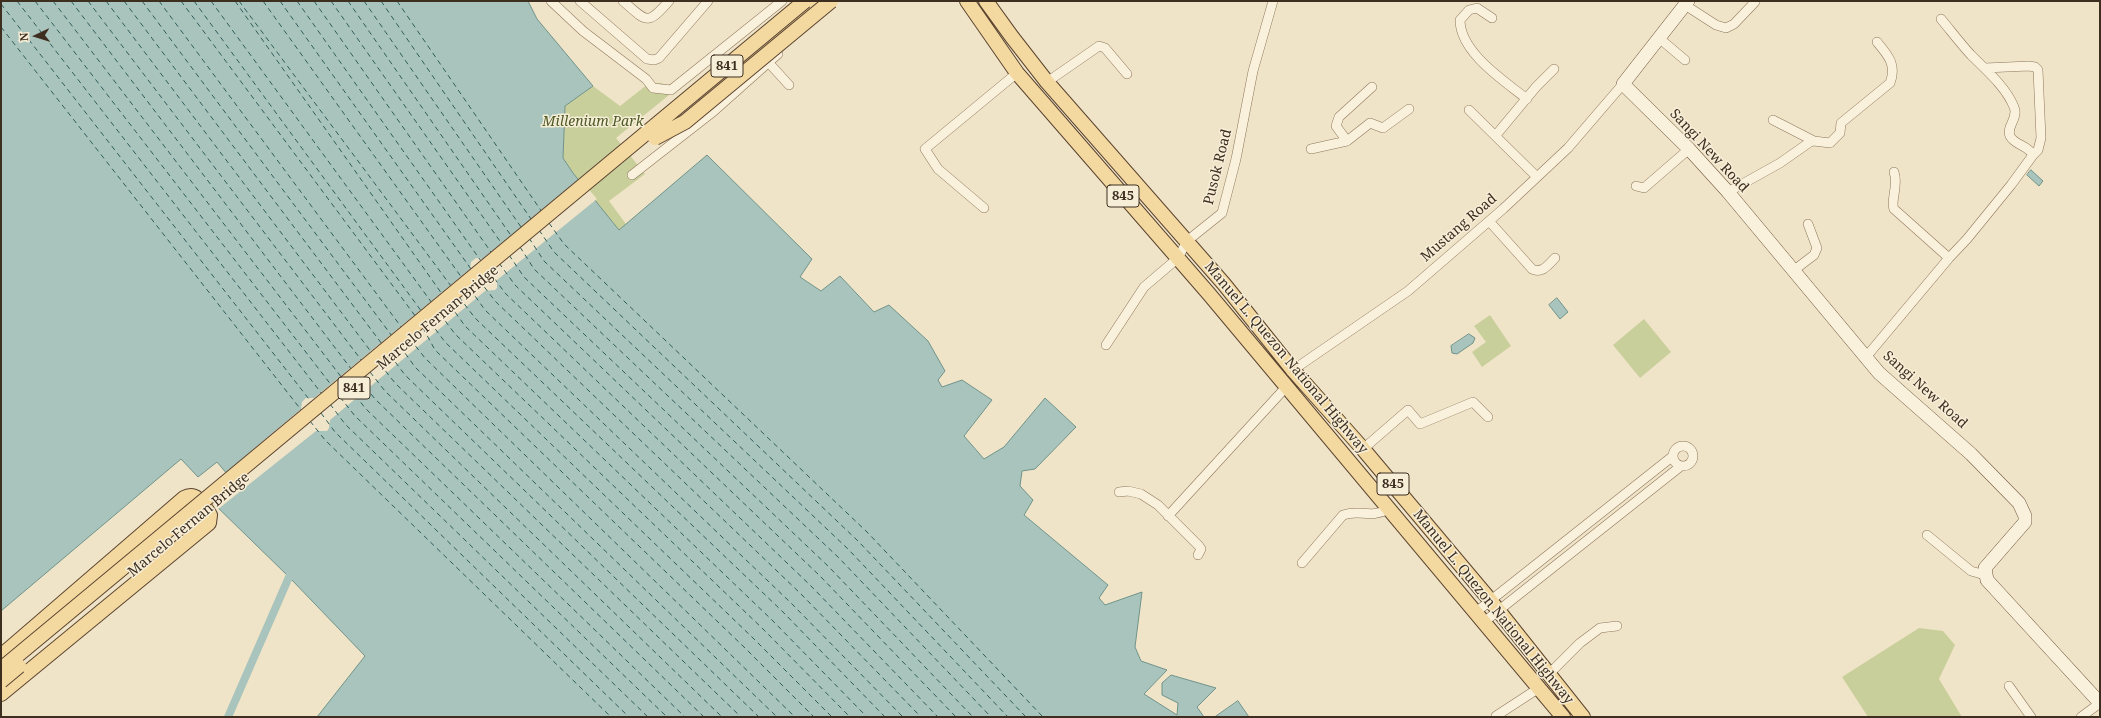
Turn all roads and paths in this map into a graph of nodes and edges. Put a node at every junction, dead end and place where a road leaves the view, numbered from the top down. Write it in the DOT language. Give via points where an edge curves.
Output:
graph roads {
  1 [pos="551,1"];
  2 [pos="580,1"];
  3 [pos="623,1"];
  4 [pos="669,1"];
  5 [pos="708,1"];
  6 [pos="782,1"];
  7 [pos="805,1"];
  8 [pos="820,1"];
  9 [pos="831,1"];
  10 [pos="837,1"];
  11 [pos="967,1"];
  12 [pos="986,1"];
  13 [pos="1273,1"];
  14 [pos="1755,2"];
  15 [pos="1686,3"];
  16 [pos="1492,18"];
  17 [pos="1941,19"];
  18 [pos="1000,21"];
  19 [pos="987,32"];
  20 [pos="1658,38"];
  21 [pos="1877,42"];
  22 [pos="1685,60"];
  23 [pos="768,62"];
  24 [pos="1985,68"];
  25 [pos="1554,69"];
  26 [pos="1017,73"];
  27 [pos="1127,74"];
  28 [pos="1047,82"];
  29 [pos="1623,84"];
  30 [pos="789,85"];
  31 [pos="1372,87"];
  32 [pos="1527,99"];
  33 [pos="1409,109"];
  34 [pos="1469,110"];
  35 [pos="1773,120"];
  36 [pos="1496,135"];
  37 [pos="655,138"];
  38 [pos="1347,141"];
  39 [pos="1814,141"];
  40 [pos="1311,149"];
  41 [pos="1689,149"];
  42 [pos="2033,155"];
  43 [pos="1894,172"];
  44 [pos="632,175"];
  45 [pos="1537,177"];
  46 [pos="1636,186"];
  47 [pos="1728,192"];
  48 [pos="984,208"];
  49 [pos="1489,221"];
  50 [pos="1808,224"];
  51 [pos="1187,241"];
  52 [pos="1178,258"];
  53 [pos="1555,258"];
  54 [pos="1949,258"];
  55 [pos="1793,271"];
  56 [pos="1106,345"];
  57 [pos="1866,357"];
  58 [pos="1293,370"];
  59 [pos="1287,386"];
  60 [pos="1488,417"];
  61 [pos="1363,449"];
  62 [pos="1673,456"];
  63 [pos="1681,466"];
  64 [pos="1119,492"];
  65 [pos="1389,509"];
  66 [pos="1600,513"];
  67 [pos="1168,516"];
  68 [pos="1608,522"];
  69 [pos="1927,535"];
  70 [pos="1198,555"];
  71 [pos="1302,563"];
  72 [pos="1985,574"];
  73 [pos="1494,605"];
  74 [pos="1480,617"];
  75 [pos="1617,626"];
  76 [pos="1,656"];
  77 [pos="1,669"];
  78 [pos="1549,674"];
  79 [pos="1,681"];
  80 [pos="2009,686"];
  81 [pos="1538,688"];
  82 [pos="1,694"];
  83 [pos="2100,703"];
  84 [pos="1496,716"];
  85 [pos="1563,717"];
  86 [pos="1584,717"];
  87 [pos="2032,717"];
  88 [pos="2081,717"];
  1 -- 6 [label="street" via="583,31 646,79 653,88 671,90 687,82"];
  2 -- 5 [label="street" via="647,59 654,60 659,58"];
  3 -- 4 [label="street" via="647,19 652,18"];
  7 -- 77 [label="main road, Marcelo Fernan Bridge / 841, bridge"];
  8 -- 37 [label="main road, Marcelo Fernan Bridge / 841, bridge"];
  9 -- 37 [label="main road, bridge" via="685,122"];
  10 -- 23 [label="street"];
  11 -- 19 [label="main road, Manuel L. Quezon National Highway / 845"];
  12 -- 18 [label="main road, Manuel L. Quezon National Highway / 845"];
  13 -- 51 [label="street, Pusok Road" via="1253,71 1224,209"];
  14 -- 15 [label="street" via="1734,24 1726,28 1716,25"];
  15 -- 20 [label="street"];
  16 -- 32 [label="street" via="1477,8 1469,10 1460,20 1460,31 1473,52"];
  17 -- 24 [label="street"];
  18 -- 19 [label="main road"];
  18 -- 28 [label="main road, Manuel L. Quezon National Highway / 845"];
  19 -- 26 [label="main road, Manuel L. Quezon National Highway / 845"];
  20 -- 22 [label="street"];
  20 -- 29 [label="street"];
  21 -- 39 [label="street" via="1889,56 1892,64 1893,75 1890,83 1841,123 1840,132 1833,141"];
  23 -- 30 [label="street"];
  23 -- 44 [label="street"];
  24 -- 42 [label="street" via="2014,107 2016,116 2009,130 2011,139 2031,151"];
  24 -- 42 [label="street" via="2029,66 2038,70 2041,138 2038,150"];
  25 -- 32 [label="street"];
  26 -- 48 [label="street" via="925,149 938,169"];
  26 -- 52 [label="main road, Manuel L. Quezon National Highway / 845"];
  27 -- 28 [label="street" via="1105,48 1099,46"];
  28 -- 51 [label="main road, Manuel L. Quezon National Highway / 845"];
  29 -- 41 [label="street, Sangi New Road"];
  29 -- 45 [label="street, Mustang Road" via="1568,148"];
  31 -- 38 [label="street" via="1337,121 1336,126"];
  32 -- 36 [label="street"];
  33 -- 38 [label="street" via="1383,128 1370,123"];
  34 -- 36 [label="street"];
  35 -- 39 [label="street"];
  36 -- 45 [label="street"];
  37 -- 79 [label="main road, Marcelo Fernan Bridge / 841, bridge"];
  38 -- 40 [label="street"];
  39 -- 47 [label="street"];
  41 -- 46 [label="street" via="1644,188"];
  41 -- 47 [label="street, Sangi New Road"];
  42 -- 54 [label="street" via="2011,186"];
  43 -- 54 [label="street" via="1894,209"];
  45 -- 49 [label="street, Mustang Road"];
  47 -- 55 [label="street, Sangi New Road"];
  49 -- 53 [label="street" via="1532,269 1542,270"];
  49 -- 58 [label="street, Mustang Road" via="1408,291"];
  50 -- 55 [label="street" via="1817,248 1814,255"];
  51 -- 52 [label="street, Pusok Road"];
  51 -- 58 [label="main road, Manuel L. Quezon National Highway / 845"];
  52 -- 56 [label="street, Pusok Road" via="1144,287"];
  52 -- 59 [label="main road, Manuel L. Quezon National Highway / 845"];
  54 -- 57 [label="street"];
  55 -- 57 [label="street, Sangi New Road"];
  57 -- 72 [label="street, Sangi New Road" via="1880,374 1971,454 2019,503 2025,522 1985,568"];
  58 -- 61 [label="main road, Manuel L. Quezon National Highway / 845"];
  59 -- 65 [label="main road, Manuel L. Quezon National Highway / 845"];
  59 -- 67 [label="street"];
  60 -- 61 [label="street" via="1473,402 1420,424 1408,410"];
  61 -- 73 [label="main road, Manuel L. Quezon National Highway / 845"];
  62 -- 63 [label="street" via="1674,461"];
  62 -- 63 [label="street" via="1680,446 1689,448 1693,458 1686,466"];
  62 -- 66 [label="street"];
  63 -- 68 [label="street"];
  64 -- 67 [label="street" via="1141,494 1158,505"];
  65 -- 71 [label="street" via="1378,514 1365,515 1353,512 1343,515"];
  65 -- 74 [label="main road, Manuel L. Quezon National Highway / 845"];
  66 -- 68 [label="street"];
  66 -- 73 [label="street"];
  67 -- 70 [label="street" via="1199,546 1201,550"];
  68 -- 73 [label="street"];
  69 -- 72 [label="street" via="1971,571"];
  72 -- 83 [label="street" via="1987,580"];
  73 -- 74 [label="street"];
  73 -- 78 [label="main road, Manuel L. Quezon National Highway / 845"];
  74 -- 81 [label="main road, Manuel L. Quezon National Highway / 845"];
  75 -- 78 [label="street" via="1600,628 1580,643"];
  76 -- 82 [label="main road" via="184,498 197,498 210,515 209,523"];
  78 -- 86 [label="main road, Manuel L. Quezon National Highway / 845"];
  80 -- 87 [label="street"];
  81 -- 84 [label="street"];
  81 -- 85 [label="main road, Manuel L. Quezon National Highway / 845"];
  83 -- 88 [label="street"];
}
